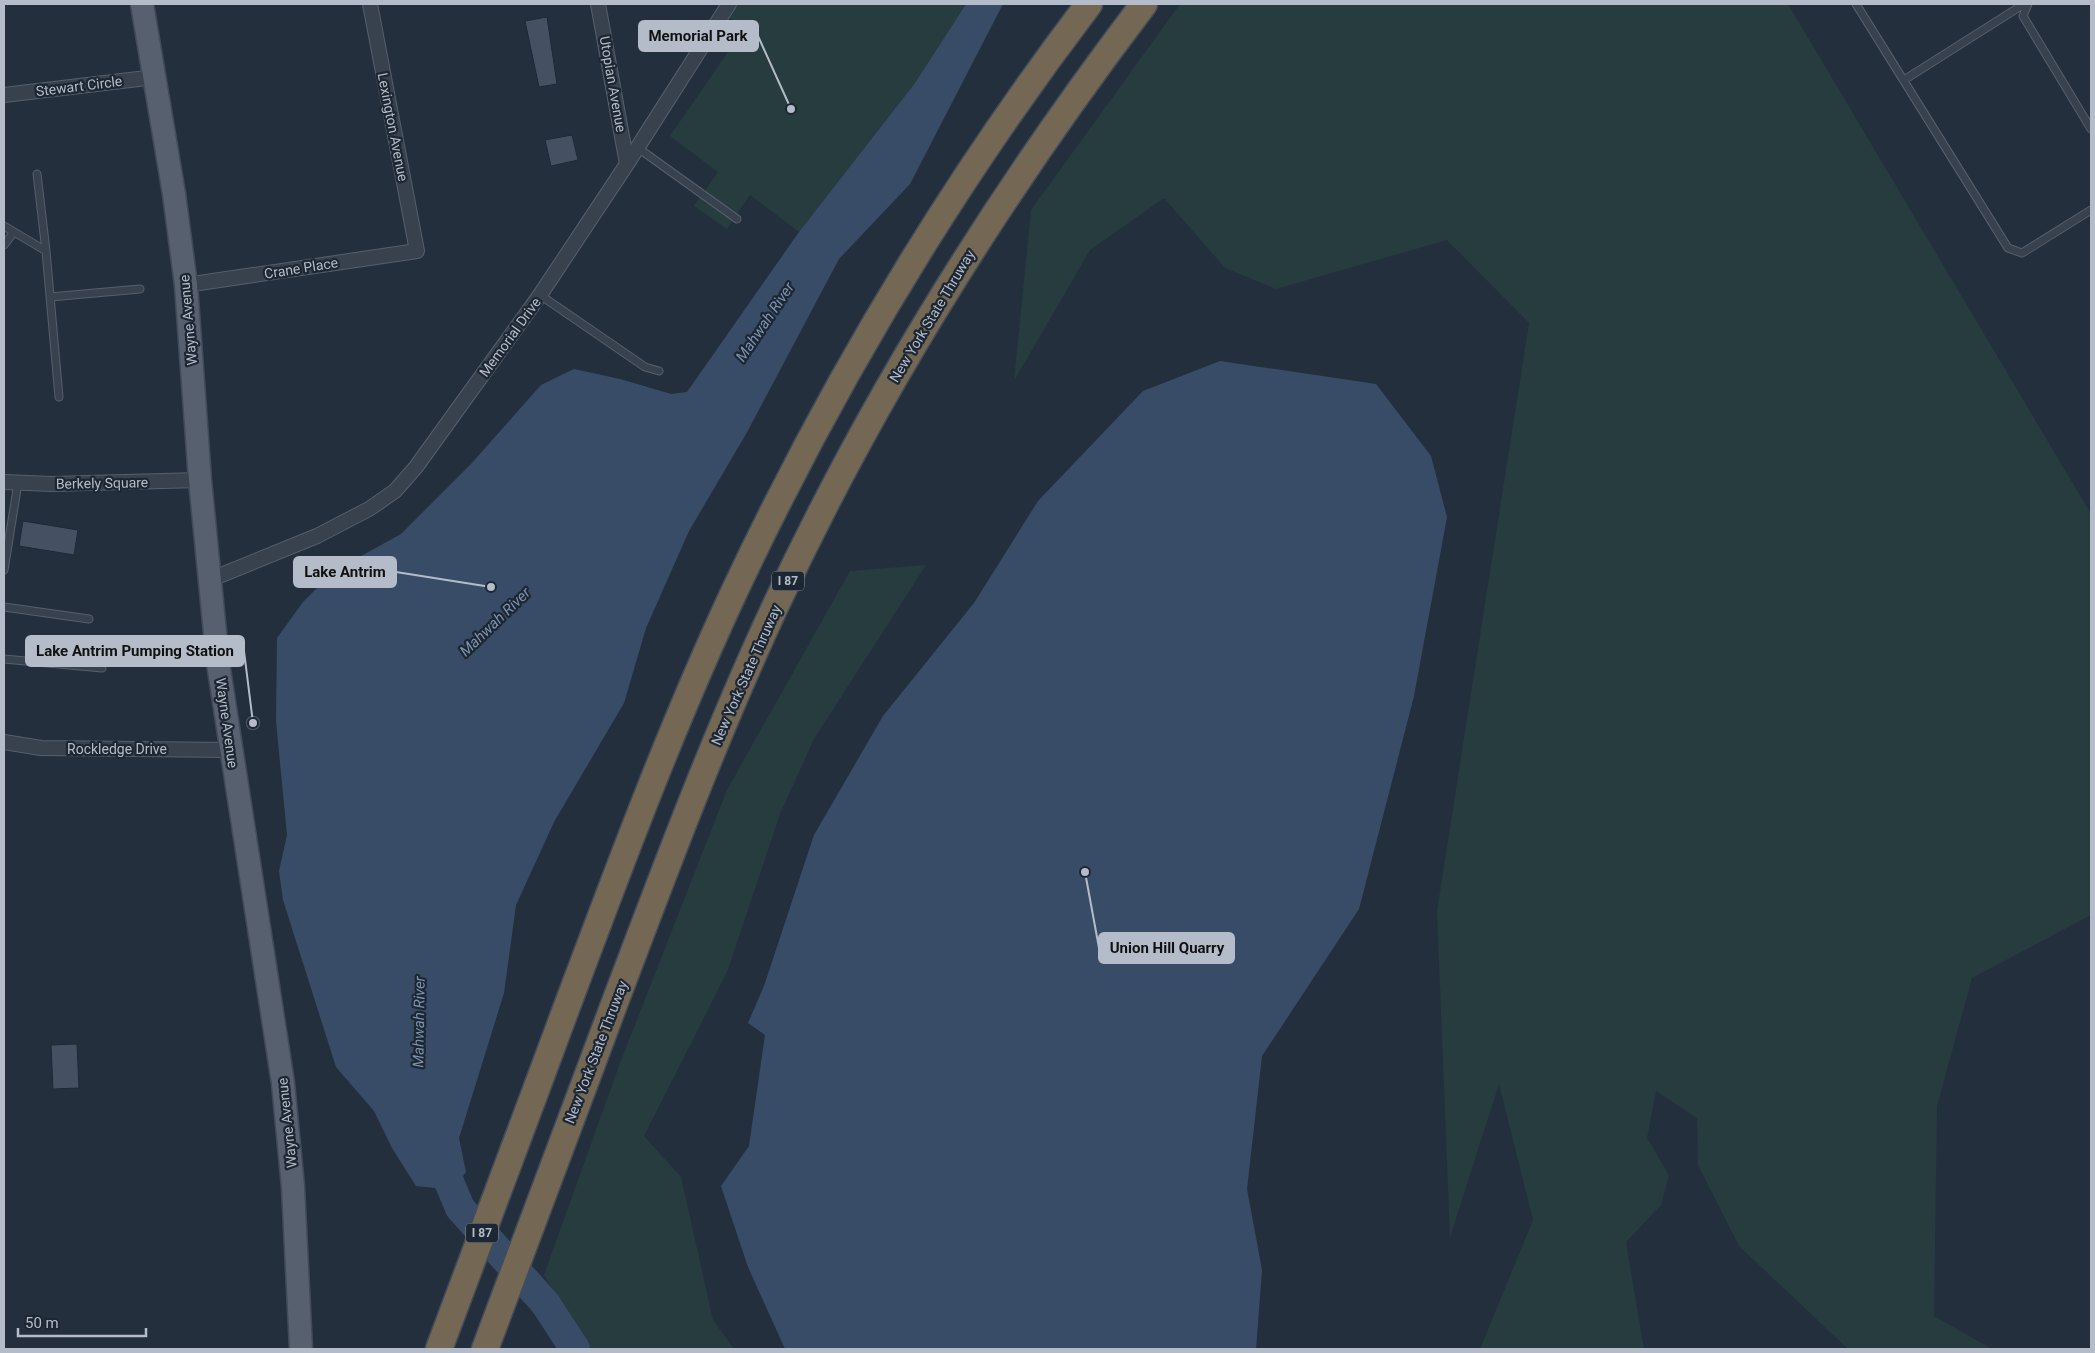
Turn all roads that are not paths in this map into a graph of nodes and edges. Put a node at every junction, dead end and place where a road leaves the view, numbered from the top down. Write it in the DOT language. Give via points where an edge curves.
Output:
graph roads {
  1 [pos="142,4"];
  2 [pos="370,4"];
  3 [pos="598,4"];
  4 [pos="729,4"];
  5 [pos="1089,4"];
  6 [pos="1144,4"];
  7 [pos="1856,4"];
  8 [pos="2026,4"];
  9 [pos="155,77"];
  10 [pos="1904,80"];
  11 [pos="4,95"];
  12 [pos="2091,129"];
  13 [pos="638,148"];
  14 [pos="627,164"];
  15 [pos="36,174"];
  16 [pos="2091,210"];
  17 [pos="736,218"];
  18 [pos="4,226"];
  19 [pos="14,232"];
  20 [pos="4,245"];
  21 [pos="46,251"];
  22 [pos="416,251"];
  23 [pos="186,286"];
  24 [pos="140,289"];
  25 [pos="540,295"];
  26 [pos="50,297"];
  27 [pos="659,371"];
  28 [pos="59,397"];
  29 [pos="200,480"];
  30 [pos="4,482"];
  31 [pos="18,483"];
  32 [pos="4,570"];
  33 [pos="209,580"];
  34 [pos="4,607"];
  35 [pos="89,619"];
  36 [pos="4,658"];
  37 [pos="102,668"];
  38 [pos="4,742"];
  39 [pos="230,750"];
  40 [pos="302,1349"];
  41 [pos="439,1349"];
  42 [pos="485,1349"];
  1 -- 9 [label="main road, Wayne Avenue"];
  2 -- 22 [label="street, Lexington Avenue"];
  3 -- 14 [label="street, Utopian Avenue"];
  4 -- 13 [label="street, Memorial Drive"];
  5 -- 41 [label="highway, I 87" via="1014,108 912,262 776,507 720,624 660,763"];
  6 -- 42 [label="highway, New York State Thruway / I 87" via="1050,132 954,278 901,366 815,526 763,633 701,779"];
  7 -- 10 [label="lane"];
  8 -- 10 [label="lane"];
  8 -- 12 [label="lane" via="2023,16"];
  9 -- 11 [label="street, Stewart Circle"];
  9 -- 23 [label="main road, Wayne Avenue"];
  10 -- 16 [label="lane" via="2008,248 2022,253"];
  13 -- 14 [label="street, Memorial Drive"];
  13 -- 17 [label="lane"];
  14 -- 25 [label="street, Memorial Drive"];
  15 -- 21 [label="lane"];
  18 -- 19 [label="lane"];
  19 -- 20 [label="lane"];
  19 -- 21 [label="lane"];
  21 -- 26 [label="lane"];
  22 -- 23 [label="street, Crane Place"];
  23 -- 29 [label="main road, Wayne Avenue"];
  24 -- 26 [label="lane"];
  25 -- 27 [label="lane" via="645,367"];
  25 -- 33 [label="street, Memorial Drive" via="416,467 395,490 369,509 317,536"];
  26 -- 28 [label="lane"];
  29 -- 31 [label="street, Berkely Square"];
  29 -- 33 [label="main road, Wayne Avenue"];
  30 -- 31 [label="street, Berkely Square"];
  31 -- 32 [label="lane"];
  33 -- 39 [label="main road, Wayne Avenue"];
  34 -- 35 [label="lane"];
  36 -- 37 [label="lane"];
  38 -- 39 [label="street, Rockledge Drive" via="40,748"];
  39 -- 40 [label="main road, Wayne Avenue" via="283,1083 293,1187"];
}
